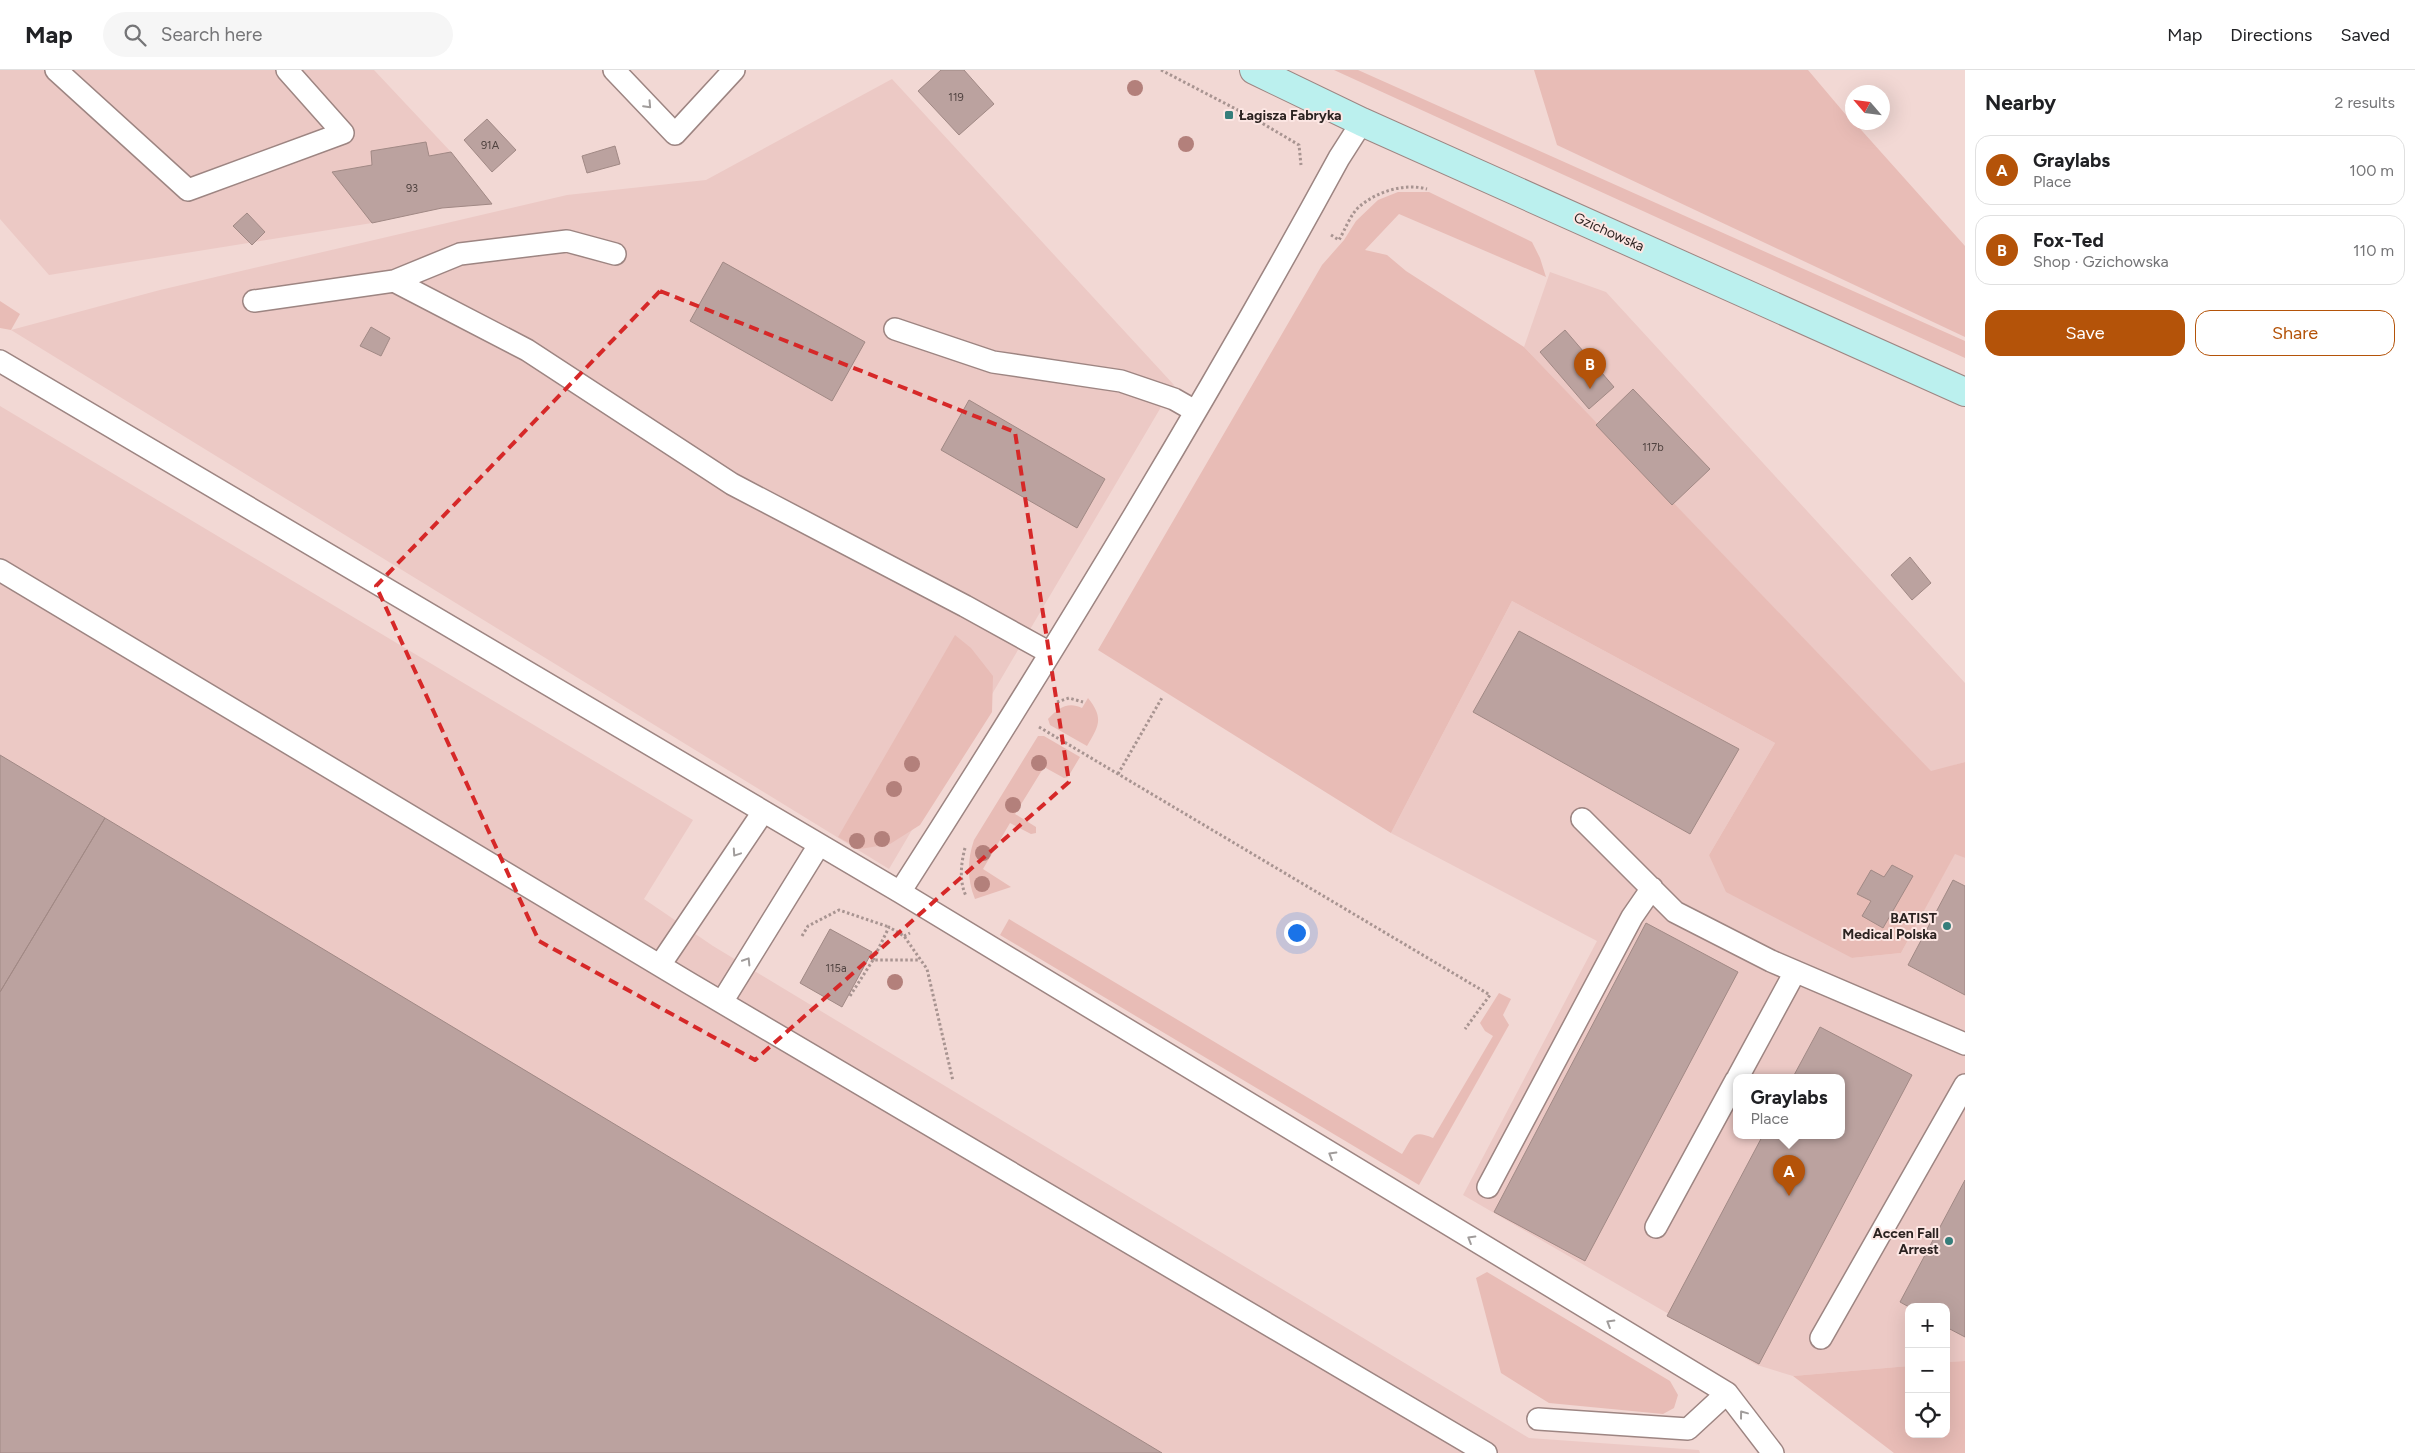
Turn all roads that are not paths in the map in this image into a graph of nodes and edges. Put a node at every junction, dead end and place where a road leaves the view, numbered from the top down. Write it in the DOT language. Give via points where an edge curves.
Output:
graph roads {
  1 [pos="56,70"];
  2 [pos="287,70"];
  3 [pos="614,70"];
  4 [pos="734,70"];
  5 [pos="1254,70"];
  6 [pos="1362,122"];
  7 [pos="615,254"];
  8 [pos="394,282"];
  9 [pos="254,301"];
  10 [pos="895,329"];
  11 [pos="0,361"];
  12 [pos="1965,392"];
  13 [pos="1195,411"];
  14 [pos="0,570"];
  15 [pos="1050,653"];
  16 [pos="763,812"];
  17 [pos="1582,819"];
  18 [pos="819,845"];
  19 [pos="1652,888"];
  20 [pos="900,892"];
  21 [pos="660,965"];
  22 [pos="1796,972"];
  23 [pos="722,1002"];
  24 [pos="1965,1044"];
  25 [pos="1740,1074"];
  26 [pos="1965,1085"];
  27 [pos="1733,1086"];
  28 [pos="1488,1187"];
  29 [pos="1656,1227"];
  30 [pos="1821,1338"];
  31 [pos="1727,1393"];
  32 [pos="1538,1418"];
  33 [pos="1486,1453"];
  34 [pos="1773,1453"];
  1 -- 2 [label="lane" via="188,190 343,132"];
  3 -- 4 [label="lane, one-way" via="675,134"];
  5 -- 6 [label="street, Gzichowska"];
  6 -- 12 [label="street, Gzichowska"];
  6 -- 13 [label="lane"];
  7 -- 8 [label="lane" via="567,241 460,254"];
  8 -- 9 [label="lane"];
  8 -- 15 [label="lane" via="527,350 732,484"];
  10 -- 13 [label="lane" via="993,362 1121,381 1174,399"];
  11 -- 16 [label="lane"];
  13 -- 15 [label="lane"];
  14 -- 21 [label="lane"];
  15 -- 20 [label="lane"];
  16 -- 18 [label="lane"];
  16 -- 21 [label="lane, one-way"];
  17 -- 19 [label="lane"];
  18 -- 20 [label="lane"];
  23 -- 18 [label="lane, one-way"];
  19 -- 22 [label="lane" via="1674,912"];
  19 -- 28 [label="lane" via="1632,917"];
  31 -- 20 [label="lane, one-way"];
  21 -- 23 [label="lane"];
  22 -- 24 [label="lane"];
  22 -- 25 [label="lane"];
  23 -- 33 [label="lane"];
  26 -- 30 [label="lane"];
  27 -- 29 [label="lane"];
  31 -- 32 [label="lane" via="1688,1429"];
  34 -- 31 [label="lane, one-way"];
}
